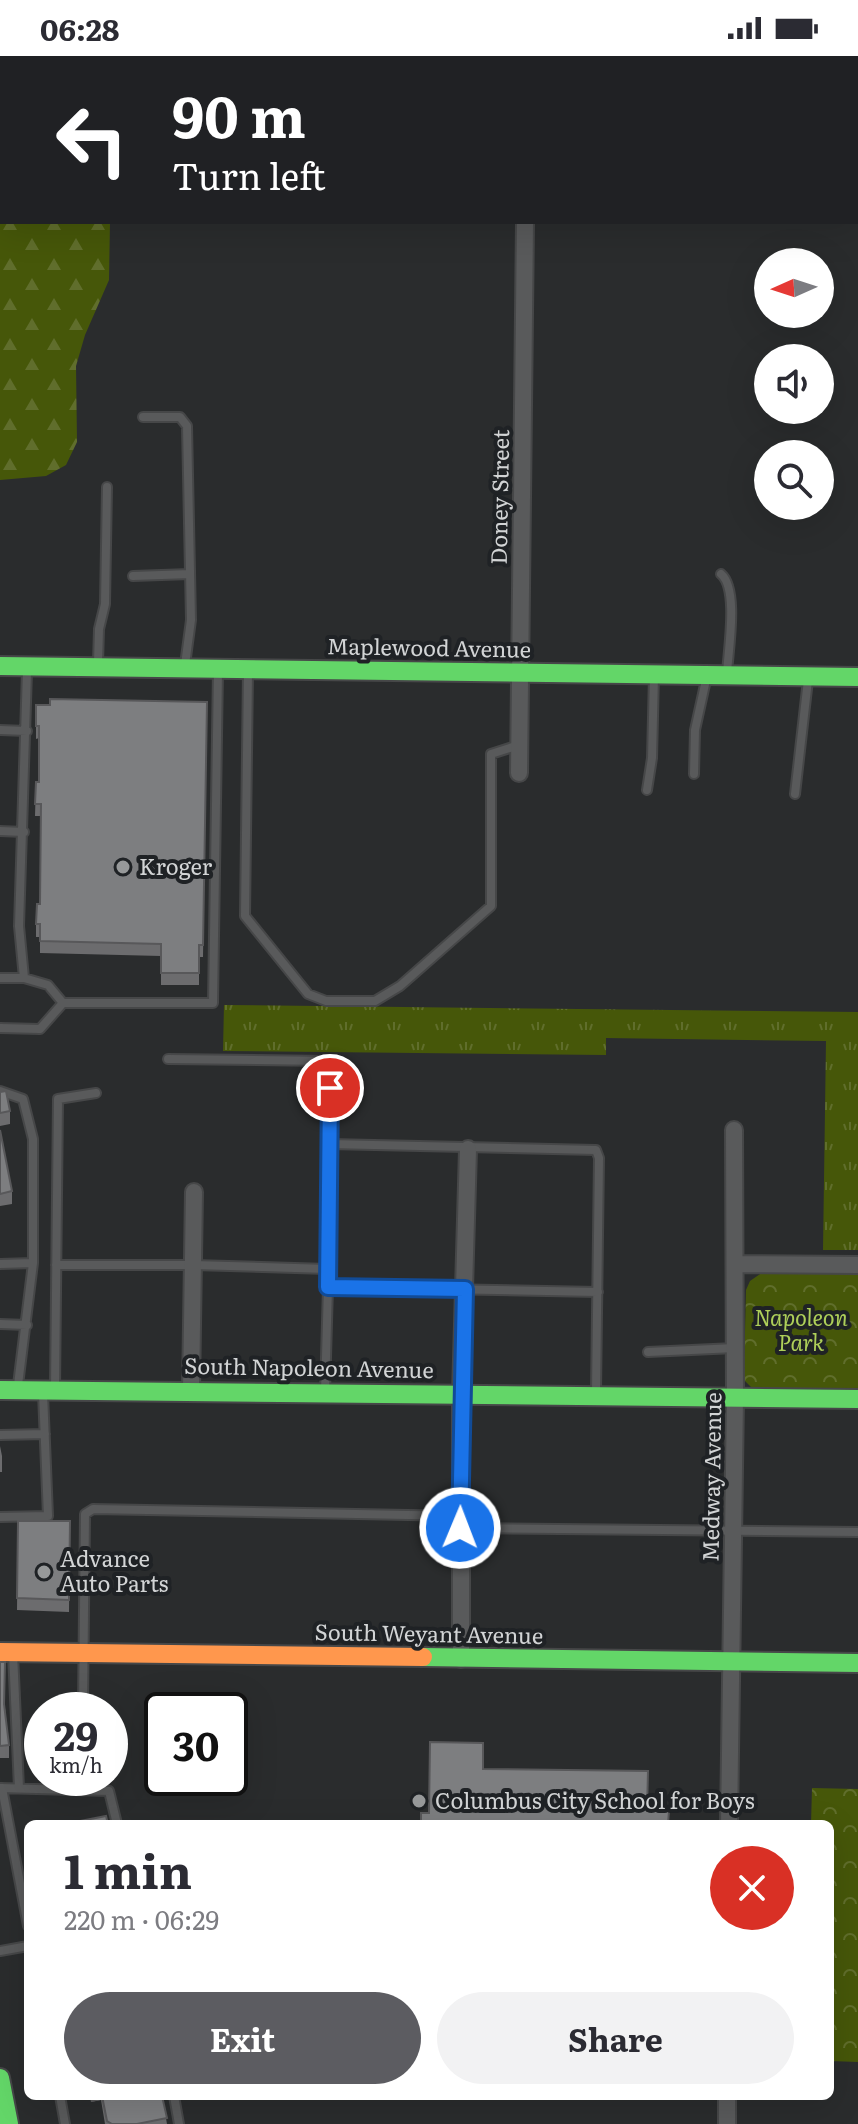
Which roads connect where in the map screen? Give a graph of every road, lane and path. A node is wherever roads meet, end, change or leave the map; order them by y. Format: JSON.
{"nodes":[{"id":1,"x":525,"y":224,"type":"edge"},
{"id":2,"x":143,"y":417,"type":"dead end"},
{"id":3,"x":107,"y":487,"type":"dead end"},
{"id":4,"x":190,"y":574,"type":"junction"},
{"id":5,"x":721,"y":574,"type":"dead end"},
{"id":6,"x":133,"y":576,"type":"dead end"},
{"id":7,"x":0,"y":666,"type":"edge"},
{"id":8,"x":27,"y":666,"type":"junction"},
{"id":9,"x":98,"y":667,"type":"junction"},
{"id":10,"x":185,"y":670,"type":"junction"},
{"id":11,"x":218,"y":670,"type":"junction"},
{"id":12,"x":248,"y":670,"type":"junction"},
{"id":13,"x":518,"y":673,"type":"junction"},
{"id":14,"x":655,"y":674,"type":"junction"},
{"id":15,"x":717,"y":675,"type":"junction"},
{"id":16,"x":808,"y":676,"type":"junction"},
{"id":17,"x":858,"y":677,"type":"edge"},
{"id":18,"x":0,"y":730,"type":"edge"},
{"id":19,"x":27,"y":731,"type":"junction"},
{"id":20,"x":519,"y":745,"type":"junction"},
{"id":21,"x":519,"y":773,"type":"dead end"},
{"id":22,"x":694,"y":774,"type":"dead end"},
{"id":23,"x":647,"y":790,"type":"dead end"},
{"id":24,"x":795,"y":794,"type":"dead end"},
{"id":25,"x":0,"y":831,"type":"edge"},
{"id":26,"x":24,"y":832,"type":"junction"},
{"id":27,"x":0,"y":978,"type":"edge"},
{"id":28,"x":24,"y":978,"type":"junction"},
{"id":29,"x":63,"y":1003,"type":"junction"},
{"id":30,"x":0,"y":1028,"type":"edge"},
{"id":31,"x":168,"y":1059,"type":"dead end"},
{"id":32,"x":0,"y":1091,"type":"edge"},
{"id":33,"x":96,"y":1093,"type":"dead end"},
{"id":34,"x":734,"y":1130,"type":"dead end"},
{"id":35,"x":329,"y":1144,"type":"junction"},
{"id":36,"x":468,"y":1149,"type":"junction"},
{"id":37,"x":194,"y":1192,"type":"dead end"},
{"id":38,"x":33,"y":1263,"type":"junction"},
{"id":39,"x":0,"y":1264,"type":"edge"},
{"id":40,"x":736,"y":1264,"type":"junction"},
{"id":41,"x":56,"y":1265,"type":"junction"},
{"id":42,"x":193,"y":1265,"type":"junction"},
{"id":43,"x":858,"y":1265,"type":"edge"},
{"id":44,"x":328,"y":1269,"type":"junction"},
{"id":45,"x":328,"y":1287,"type":"junction"},
{"id":46,"x":465,"y":1289,"type":"junction"},
{"id":47,"x":598,"y":1292,"type":"junction"},
{"id":48,"x":0,"y":1324,"type":"edge"},
{"id":49,"x":27,"y":1325,"type":"junction"},
{"id":50,"x":735,"y":1348,"type":"junction"},
{"id":51,"x":648,"y":1352,"type":"dead end"},
{"id":52,"x":9,"y":1390,"type":"edge"},
{"id":53,"x":49,"y":1390,"type":"junction"},
{"id":54,"x":191,"y":1391,"type":"junction"},
{"id":55,"x":325,"y":1393,"type":"junction"},
{"id":56,"x":461,"y":1394,"type":"junction"},
{"id":57,"x":596,"y":1396,"type":"junction"},
{"id":58,"x":735,"y":1397,"type":"junction"},
{"id":59,"x":858,"y":1399,"type":"edge"},
{"id":60,"x":45,"y":1434,"type":"junction"},
{"id":61,"x":0,"y":1435,"type":"edge"},
{"id":62,"x":0,"y":1517,"type":"edge"},
{"id":63,"x":460,"y":1522,"type":"junction"},
{"id":64,"x":732,"y":1530,"type":"junction"},
{"id":65,"x":858,"y":1532,"type":"edge"},
{"id":66,"x":7,"y":1652,"type":"edge"},
{"id":67,"x":83,"y":1653,"type":"junction"},
{"id":68,"x":461,"y":1659,"type":"junction"},
{"id":69,"x":731,"y":1661,"type":"junction"},
{"id":70,"x":858,"y":1663,"type":"edge"},
{"id":71,"x":83,"y":1692,"type":"edge"},
{"id":72,"x":1,"y":1788,"type":"edge"},
{"id":73,"x":19,"y":1788,"type":"junction"},
{"id":74,"x":116,"y":1820,"type":"edge"},
{"id":75,"x":729,"y":1820,"type":"edge"},
{"id":76,"x":24,"y":1906,"type":"edge"},
{"id":77,"x":24,"y":1947,"type":"edge"},
{"id":78,"x":0,"y":1951,"type":"edge"},
{"id":79,"x":0,"y":2078,"type":"edge"},
{"id":80,"x":61,"y":2100,"type":"edge"},
{"id":81,"x":175,"y":2100,"type":"edge"},
{"id":82,"x":727,"y":2100,"type":"edge"},
{"id":83,"x":9,"y":2124,"type":"edge"},
{"id":84,"x":65,"y":2124,"type":"edge"},
{"id":85,"x":179,"y":2124,"type":"edge"},
{"id":86,"x":727,"y":2124,"type":"edge"}],
"edges":[{"from":1,"to":13,"type":"street","name":"Doney Street"},
{"from":2,"to":4,"type":"lane"},
{"from":3,"to":9,"type":"lane"},
{"from":4,"to":6,"type":"lane"},
{"from":4,"to":10,"type":"lane"},
{"from":5,"to":15,"type":"lane"},
{"from":7,"to":8,"type":"street","name":"Maplewood Avenue"},
{"from":8,"to":9,"type":"street","name":"Maplewood Avenue"},
{"from":8,"to":19,"type":"lane"},
{"from":9,"to":10,"type":"street","name":"Maplewood Avenue"},
{"from":10,"to":11,"type":"street","name":"Maplewood Avenue"},
{"from":11,"to":12,"type":"street","name":"Maplewood Avenue"},
{"from":11,"to":29,"type":"lane"},
{"from":12,"to":13,"type":"street","name":"Maplewood Avenue"},
{"from":12,"to":20,"type":"lane"},
{"from":13,"to":14,"type":"street","name":"Maplewood Avenue"},
{"from":13,"to":20,"type":"street","name":"Doney Street"},
{"from":14,"to":15,"type":"street","name":"Maplewood Avenue"},
{"from":14,"to":23,"type":"lane"},
{"from":15,"to":16,"type":"street","name":"Maplewood Avenue"},
{"from":15,"to":22,"type":"lane"},
{"from":16,"to":17,"type":"street","name":"Maplewood Avenue"},
{"from":16,"to":24,"type":"lane"},
{"from":18,"to":19,"type":"lane"},
{"from":19,"to":26,"type":"lane"},
{"from":20,"to":21,"type":"street","name":"Doney Street"},
{"from":25,"to":26,"type":"lane"},
{"from":26,"to":28,"type":"lane"},
{"from":27,"to":28,"type":"lane"},
{"from":28,"to":29,"type":"lane"},
{"from":29,"to":30,"type":"lane"},
{"from":31,"to":35,"type":"lane"},
{"from":32,"to":38,"type":"lane"},
{"from":33,"to":41,"type":"lane"},
{"from":34,"to":40,"type":"street","name":"Medway Avenue"},
{"from":35,"to":36,"type":"lane"},
{"from":35,"to":44,"type":"lane"},
{"from":36,"to":46,"type":"street"},
{"from":36,"to":47,"type":"lane"},
{"from":37,"to":42,"type":"street"},
{"from":38,"to":39,"type":"lane"},
{"from":38,"to":49,"type":"lane"},
{"from":40,"to":43,"type":"street"},
{"from":40,"to":50,"type":"street","name":"Medway Avenue"},
{"from":41,"to":42,"type":"lane"},
{"from":41,"to":53,"type":"lane"},
{"from":42,"to":44,"type":"lane"},
{"from":42,"to":54,"type":"street"},
{"from":44,"to":45,"type":"lane"},
{"from":45,"to":46,"type":"lane"},
{"from":45,"to":55,"type":"lane"},
{"from":46,"to":47,"type":"lane"},
{"from":46,"to":56,"type":"street"},
{"from":47,"to":57,"type":"lane"},
{"from":48,"to":49,"type":"lane"},
{"from":49,"to":52,"type":"lane"},
{"from":50,"to":51,"type":"lane"},
{"from":50,"to":58,"type":"street","name":"Medway Avenue"},
{"from":52,"to":53,"type":"street","name":"South Napoleon Avenue"},
{"from":53,"to":54,"type":"street","name":"South Napoleon Avenue"},
{"from":53,"to":60,"type":"lane"},
{"from":54,"to":55,"type":"street","name":"South Napoleon Avenue"},
{"from":55,"to":56,"type":"street","name":"South Napoleon Avenue"},
{"from":56,"to":57,"type":"street","name":"South Napoleon Avenue"},
{"from":56,"to":63,"type":"street"},
{"from":57,"to":58,"type":"street","name":"South Napoleon Avenue"},
{"from":58,"to":59,"type":"street","name":"South Napoleon Avenue"},
{"from":58,"to":64,"type":"street","name":"Medway Avenue"},
{"from":60,"to":61,"type":"lane"},
{"from":60,"to":62,"type":"lane"},
{"from":63,"to":64,"type":"lane"},
{"from":63,"to":67,"type":"lane"},
{"from":63,"to":68,"type":"street"},
{"from":64,"to":65,"type":"lane"},
{"from":64,"to":69,"type":"street","name":"Medway Avenue"},
{"from":66,"to":67,"type":"street","name":"South Weyant Avenue"},
{"from":66,"to":73,"type":"lane"},
{"from":67,"to":68,"type":"street","name":"South Weyant Avenue"},
{"from":67,"to":71,"type":"lane"},
{"from":68,"to":69,"type":"street","name":"South Weyant Avenue"},
{"from":69,"to":70,"type":"street","name":"South Weyant Avenue"},
{"from":69,"to":75,"type":"street","name":"Medway Avenue"},
{"from":72,"to":73,"type":"lane"},
{"from":72,"to":76,"type":"lane"},
{"from":73,"to":74,"type":"lane"},
{"from":77,"to":78,"type":"lane"},
{"from":79,"to":83,"type":"street"},
{"from":80,"to":84,"type":"lane"},
{"from":81,"to":85,"type":"lane"},
{"from":82,"to":86,"type":"street"}]}
